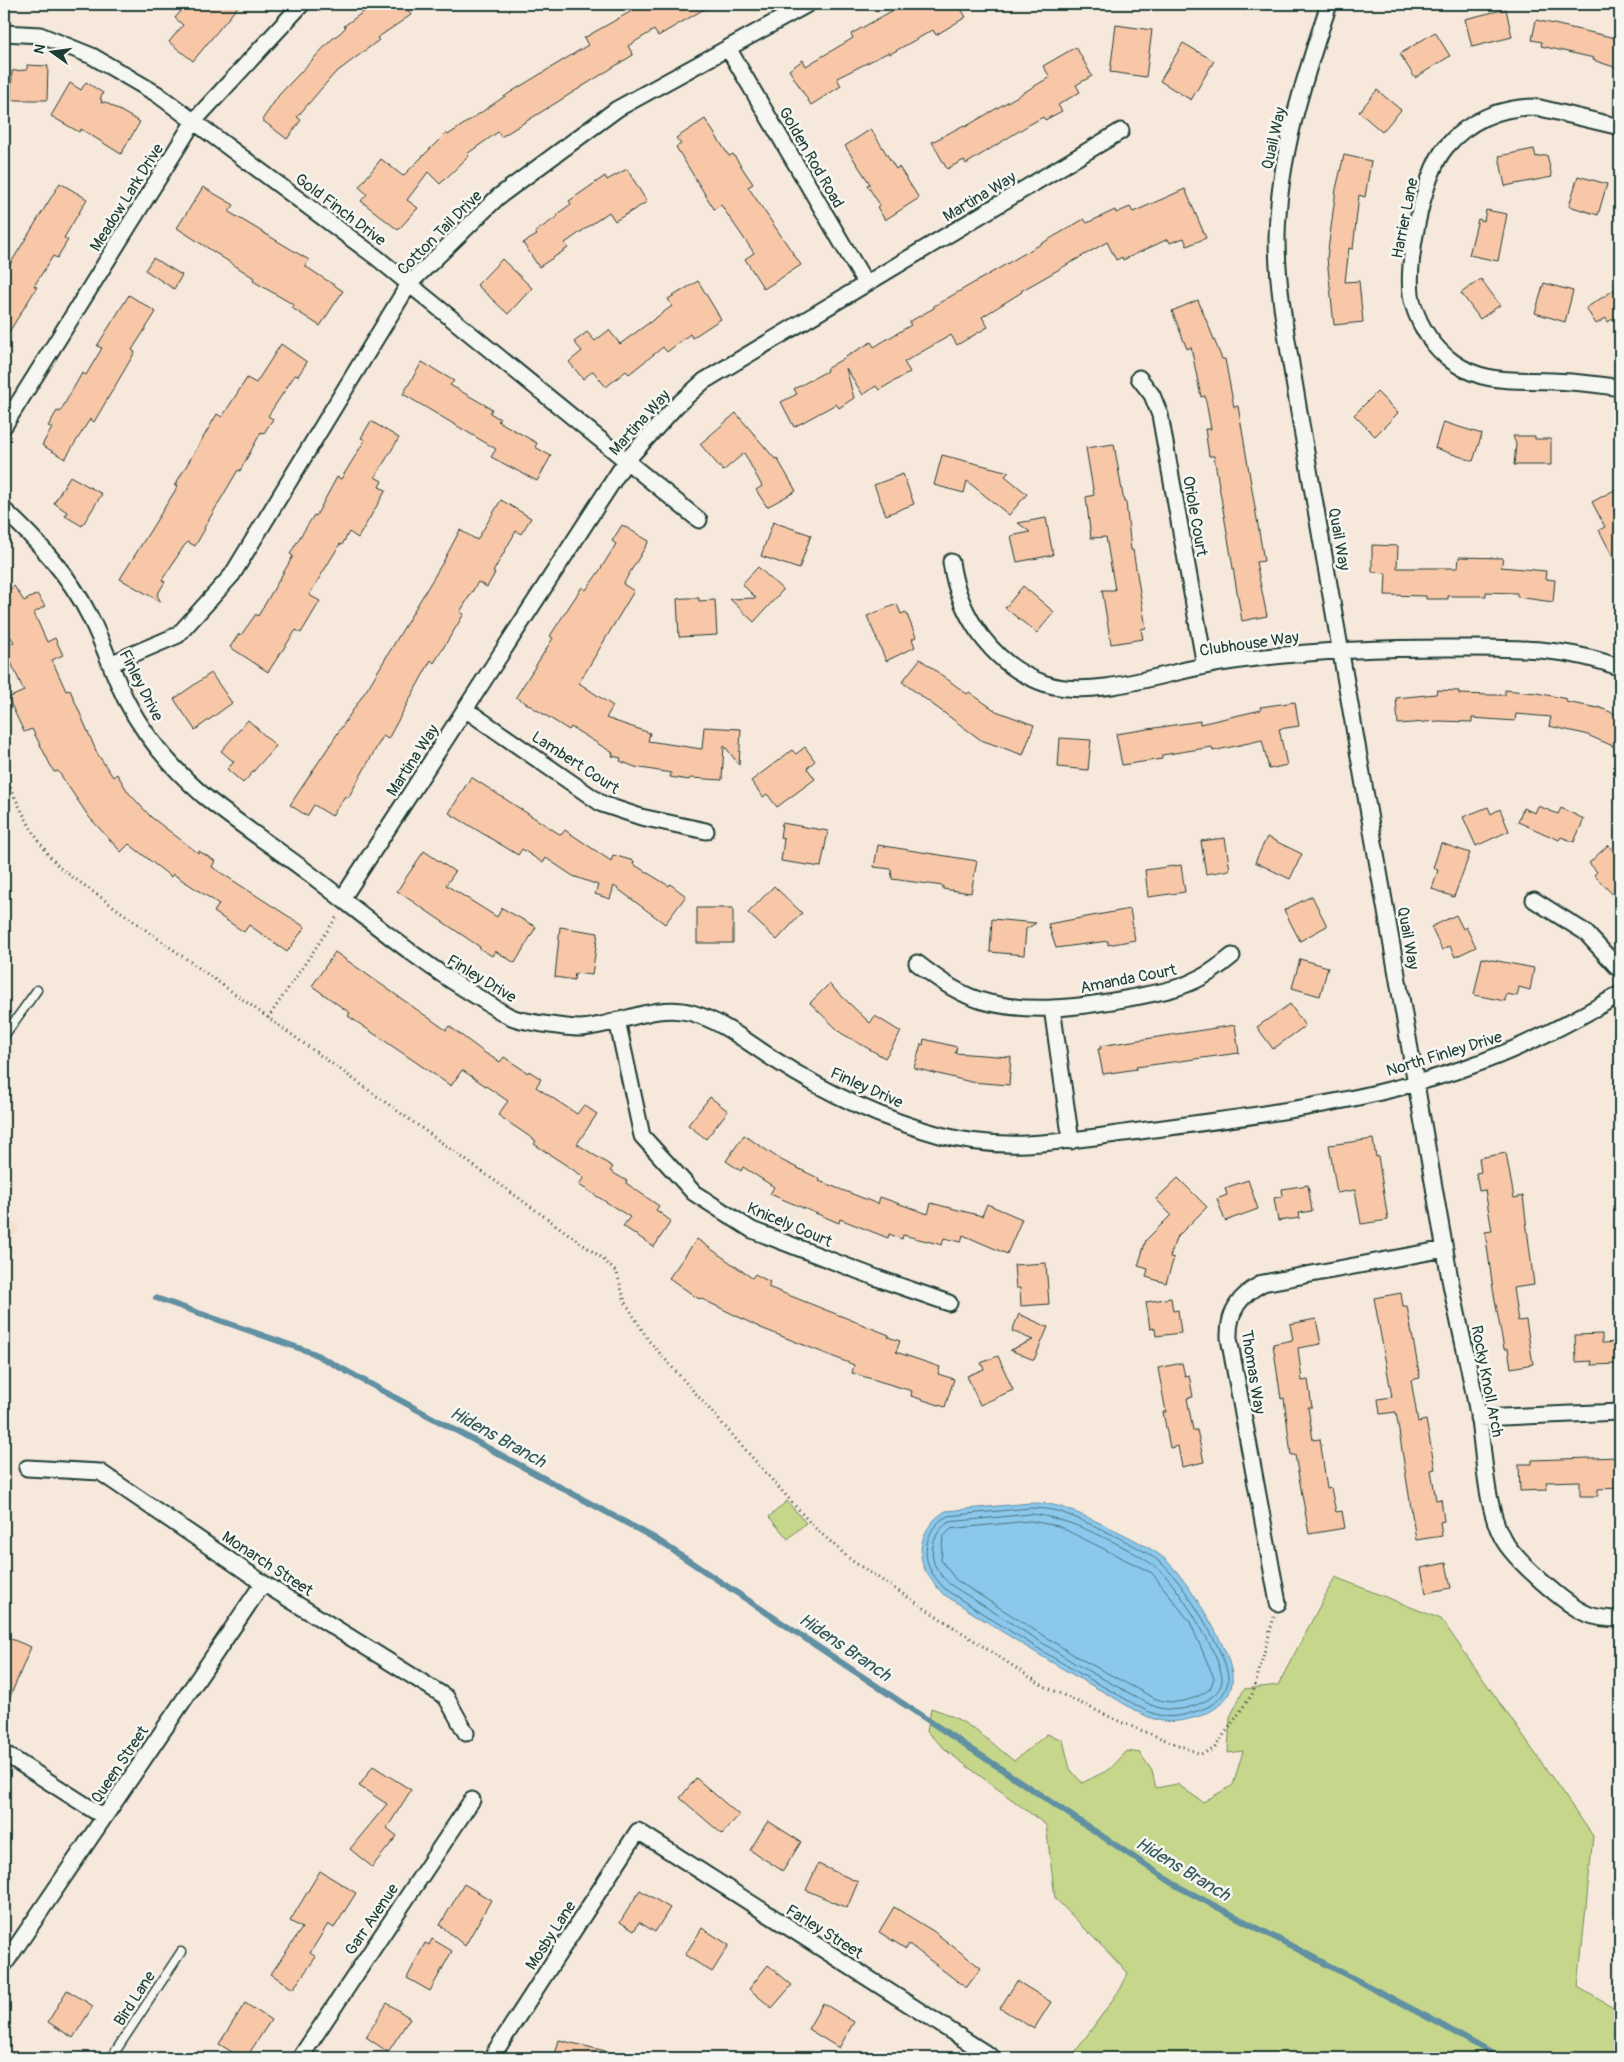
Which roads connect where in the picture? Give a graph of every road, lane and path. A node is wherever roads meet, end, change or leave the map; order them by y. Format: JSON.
{"nodes":[{"id":1,"x":302,"y":4,"type":"edge"},
{"id":2,"x":808,"y":4,"type":"edge"},
{"id":3,"x":1329,"y":4,"type":"edge"},
{"id":4,"x":4,"y":34,"type":"edge"},
{"id":5,"x":728,"y":48,"type":"junction"},
{"id":6,"x":194,"y":121,"type":"junction"},
{"id":7,"x":1620,"y":127,"type":"edge"},
{"id":8,"x":1121,"y":132,"type":"dead end"},
{"id":9,"x":409,"y":284,"type":"junction"},
{"id":10,"x":866,"y":284,"type":"junction"},
{"id":11,"x":1139,"y":378,"type":"dead end"},
{"id":12,"x":1620,"y":388,"type":"edge"},
{"id":13,"x":4,"y":426,"type":"edge"},
{"id":14,"x":626,"y":460,"type":"junction"},
{"id":15,"x":4,"y":510,"type":"edge"},
{"id":16,"x":699,"y":520,"type":"dead end"},
{"id":17,"x":951,"y":562,"type":"dead end"},
{"id":18,"x":1342,"y":649,"type":"junction"},
{"id":19,"x":110,"y":664,"type":"junction"},
{"id":20,"x":1205,"y":666,"type":"junction"},
{"id":21,"x":1620,"y":668,"type":"edge"},
{"id":22,"x":465,"y":709,"type":"junction"},
{"id":23,"x":4,"y":774,"type":"edge"},
{"id":24,"x":706,"y":831,"type":"dead end"},
{"id":25,"x":1534,"y":900,"type":"dead end"},
{"id":26,"x":345,"y":901,"type":"junction"},
{"id":27,"x":1232,"y":956,"type":"dead end"},
{"id":28,"x":917,"y":963,"type":"dead end"},
{"id":29,"x":1620,"y":970,"type":"edge"},
{"id":30,"x":37,"y":990,"type":"dead end"},
{"id":31,"x":1620,"y":994,"type":"edge"},
{"id":32,"x":1052,"y":1008,"type":"junction"},
{"id":33,"x":268,"y":1018,"type":"junction"},
{"id":34,"x":617,"y":1020,"type":"junction"},
{"id":35,"x":4,"y":1036,"type":"edge"},
{"id":36,"x":1417,"y":1083,"type":"junction"},
{"id":37,"x":1268,"y":1114,"type":"joint"},
{"id":38,"x":1071,"y":1141,"type":"junction"},
{"id":39,"x":1445,"y":1249,"type":"junction"},
{"id":40,"x":949,"y":1303,"type":"dead end"},
{"id":41,"x":1620,"y":1412,"type":"edge"},
{"id":42,"x":1478,"y":1418,"type":"junction"},
{"id":43,"x":28,"y":1468,"type":"dead end"},
{"id":44,"x":264,"y":1583,"type":"junction"},
{"id":45,"x":1278,"y":1603,"type":"joint"},
{"id":46,"x":1620,"y":1619,"type":"edge"},
{"id":47,"x":466,"y":1733,"type":"dead end"},
{"id":48,"x":4,"y":1753,"type":"edge"},
{"id":49,"x":472,"y":1800,"type":"dead end"},
{"id":50,"x":104,"y":1817,"type":"junction"},
{"id":51,"x":638,"y":1831,"type":"joint"},
{"id":52,"x":181,"y":1952,"type":"dead end"},
{"id":53,"x":4,"y":1965,"type":"edge"},
{"id":54,"x":111,"y":2058,"type":"edge"},
{"id":55,"x":300,"y":2058,"type":"edge"},
{"id":56,"x":492,"y":2058,"type":"edge"},
{"id":57,"x":993,"y":2058,"type":"edge"}],
"edges":[{"from":1,"to":6,"type":"street","name":"Meadow Lark Drive"},
{"from":2,"to":5,"type":"street","name":"Cotton Tail Drive"},
{"from":3,"to":18,"type":"street","name":"Quail Way"},
{"from":4,"to":6,"type":"street","name":"Gold Finch Drive"},
{"from":5,"to":9,"type":"street","name":"Cotton Tail Drive"},
{"from":5,"to":10,"type":"street","name":"Golden Rod Road"},
{"from":6,"to":9,"type":"street","name":"Gold Finch Drive"},
{"from":6,"to":13,"type":"street","name":"Meadow Lark Drive"},
{"from":7,"to":12,"type":"street","name":"Harrier Lane"},
{"from":8,"to":10,"type":"street","name":"Martina Way"},
{"from":9,"to":14,"type":"street","name":"Gold Finch Drive"},
{"from":9,"to":19,"type":"street","name":"Cotton Tail Drive"},
{"from":10,"to":14,"type":"street","name":"Martina Way"},
{"from":11,"to":20,"type":"street","name":"Oriole Court"},
{"from":14,"to":16,"type":"street","name":"Gold Finch Drive"},
{"from":14,"to":22,"type":"street","name":"Martina Way"},
{"from":15,"to":19,"type":"street","name":"Finley Drive"},
{"from":17,"to":20,"type":"street","name":"Clubhouse Way"},
{"from":18,"to":20,"type":"street","name":"Clubhouse Way"},
{"from":18,"to":21,"type":"street","name":"Clubhouse Way"},
{"from":18,"to":36,"type":"street","name":"Quail Way"},
{"from":19,"to":26,"type":"street","name":"Finley Drive"},
{"from":22,"to":24,"type":"street","name":"Lambert Court"},
{"from":22,"to":26,"type":"street","name":"Martina Way"},
{"from":23,"to":33,"type":"path"},
{"from":25,"to":29,"type":"street"},
{"from":26,"to":33,"type":"path"},
{"from":26,"to":34,"type":"street","name":"Finley Drive"},
{"from":27,"to":32,"type":"street","name":"Amanda Court"},
{"from":28,"to":32,"type":"street","name":"Amanda Court"},
{"from":30,"to":35,"type":"lane"},
{"from":31,"to":36,"type":"street","name":"North Finley Drive"},
{"from":32,"to":38,"type":"street"},
{"from":33,"to":45,"type":"path"},
{"from":34,"to":38,"type":"street","name":"Finley Drive"},
{"from":34,"to":40,"type":"street","name":"Knicely Court"},
{"from":36,"to":37,"type":"street","name":"North Finley Drive"},
{"from":36,"to":39,"type":"street","name":"Rocky Knoll Arch"},
{"from":37,"to":38,"type":"street","name":"Finley Drive"},
{"from":39,"to":42,"type":"street","name":"Rocky Knoll Arch"},
{"from":39,"to":45,"type":"street","name":"Thomas Way"},
{"from":41,"to":42,"type":"street"},
{"from":42,"to":46,"type":"street","name":"Rocky Knoll Arch"},
{"from":43,"to":44,"type":"street","name":"Monarch Street"},
{"from":44,"to":47,"type":"street","name":"Monarch Street"},
{"from":44,"to":50,"type":"street","name":"Queen Street"},
{"from":48,"to":50,"type":"street"},
{"from":49,"to":55,"type":"street","name":"Garr Avenue"},
{"from":50,"to":53,"type":"street","name":"Queen Street"},
{"from":51,"to":56,"type":"street","name":"Mosby Lane"},
{"from":51,"to":57,"type":"street","name":"Farley Street"},
{"from":52,"to":54,"type":"lane","name":"Bird Lane"}]}
